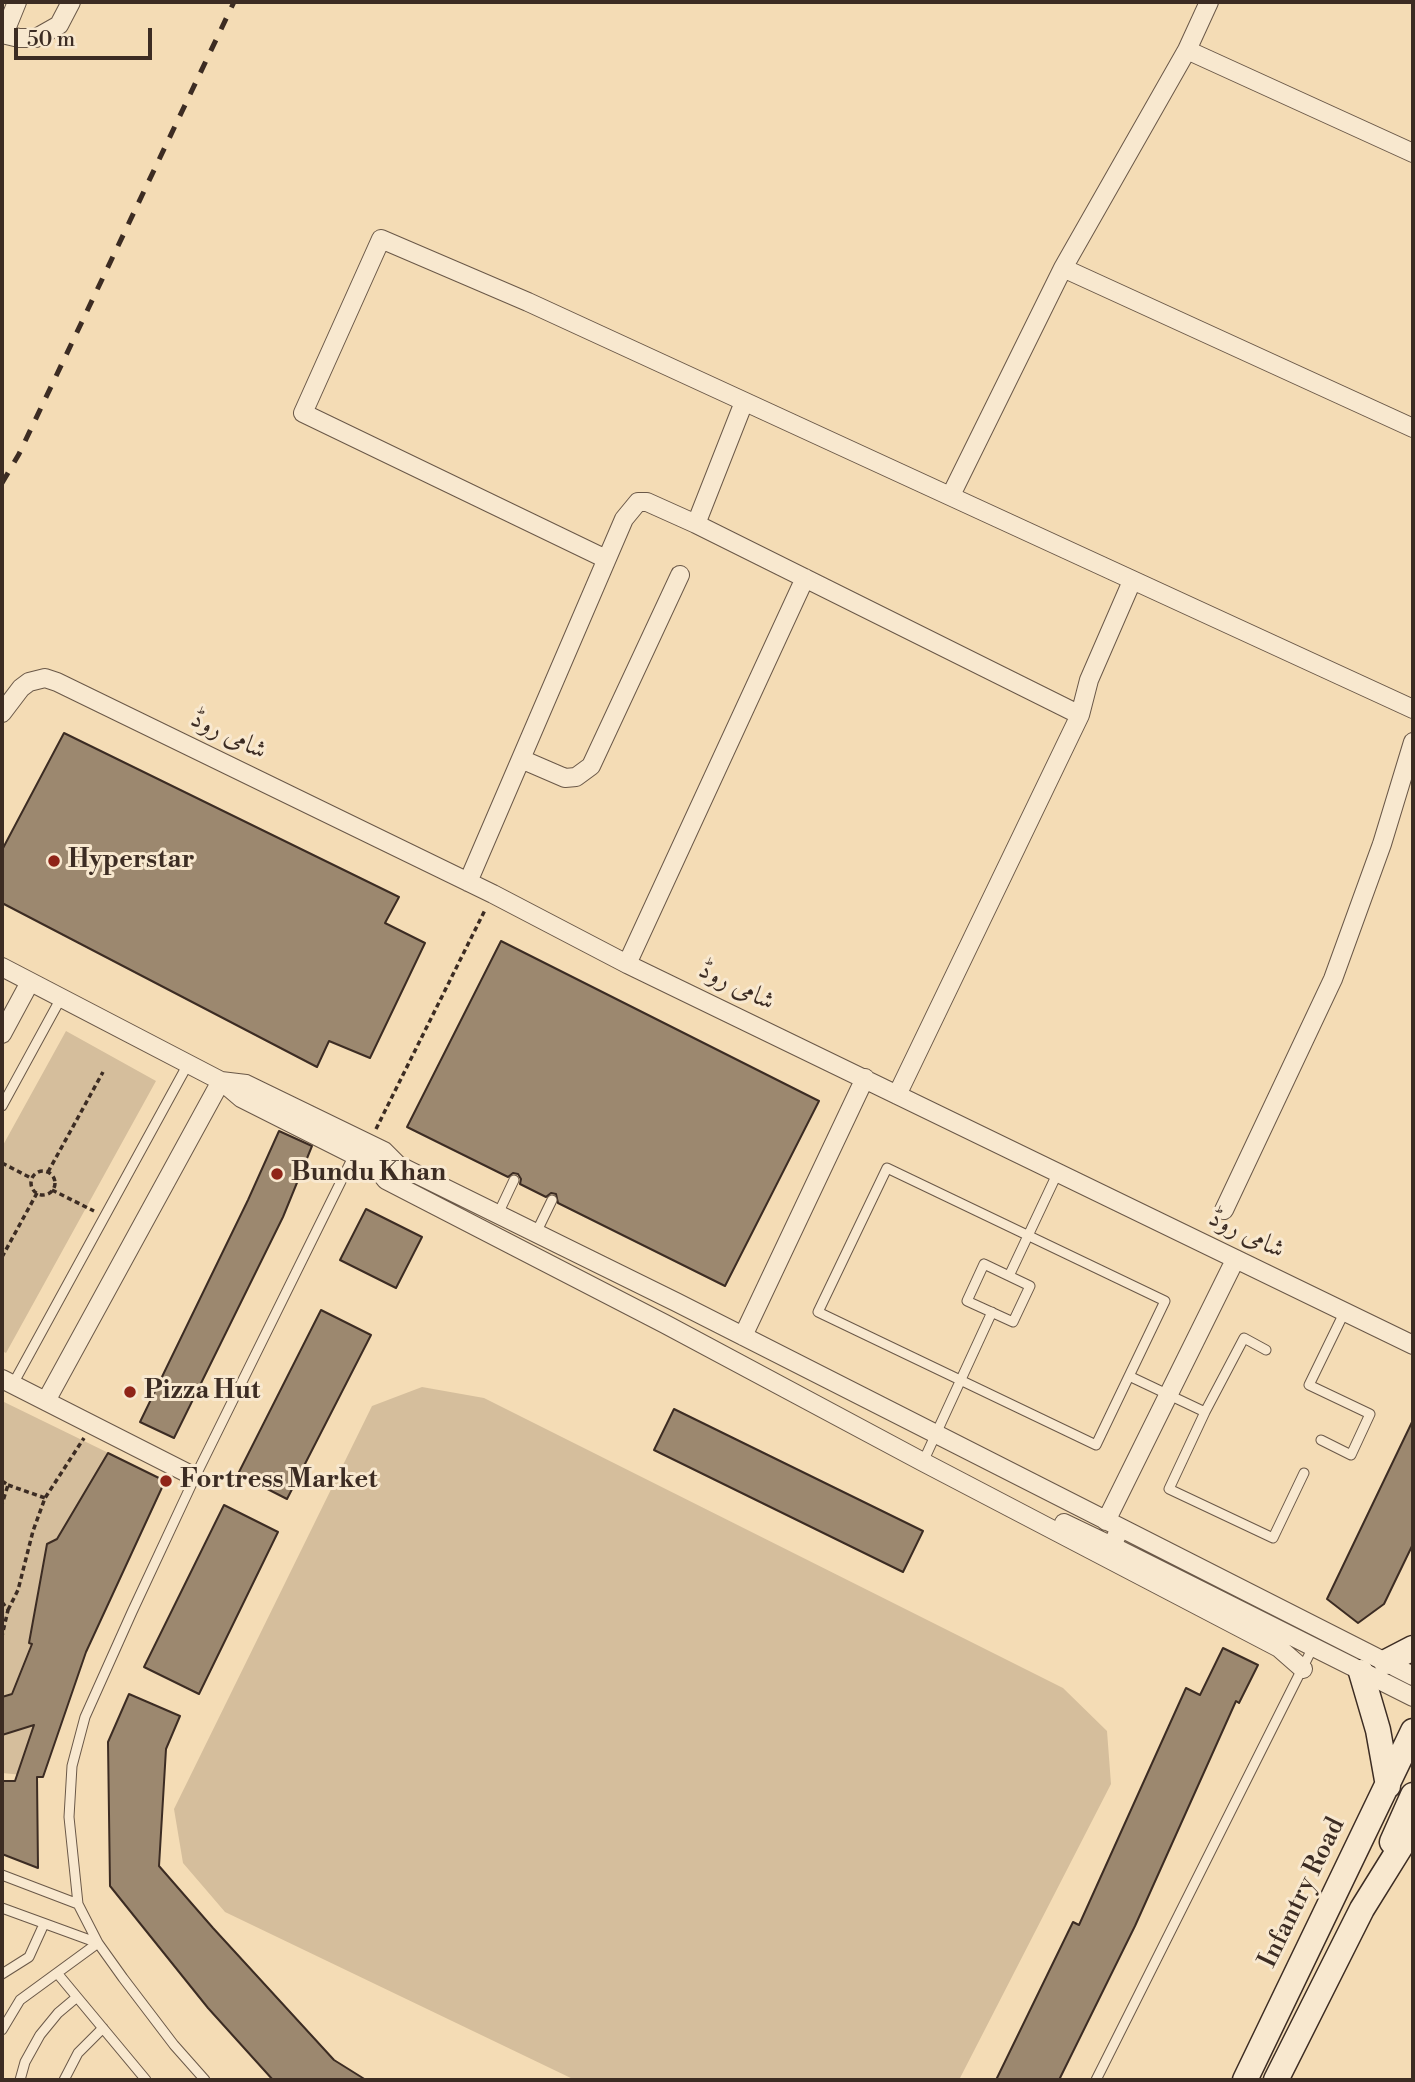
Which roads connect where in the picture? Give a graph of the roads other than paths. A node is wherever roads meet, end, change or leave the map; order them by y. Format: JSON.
{"nodes":[{"id":1,"x":17,"y":2,"type":"edge"},
{"id":2,"x":71,"y":2,"type":"edge"},
{"id":3,"x":1209,"y":2,"type":"edge"},
{"id":4,"x":3,"y":34,"type":"edge"},
{"id":5,"x":1187,"y":50,"type":"junction"},
{"id":6,"x":1413,"y":153,"type":"edge"},
{"id":7,"x":1063,"y":268,"type":"junction"},
{"id":8,"x":744,"y":401,"type":"junction"},
{"id":9,"x":1413,"y":428,"type":"edge"},
{"id":10,"x":951,"y":495,"type":"junction"},
{"id":11,"x":696,"y":524,"type":"junction"},
{"id":12,"x":606,"y":559,"type":"junction"},
{"id":13,"x":680,"y":575,"type":"dead end"},
{"id":14,"x":805,"y":578,"type":"junction"},
{"id":15,"x":1132,"y":581,"type":"junction"},
{"id":16,"x":1413,"y":709,"type":"edge"},
{"id":17,"x":2,"y":713,"type":"edge"},
{"id":18,"x":1080,"y":715,"type":"junction"},
{"id":19,"x":1413,"y":742,"type":"edge"},
{"id":20,"x":520,"y":759,"type":"junction"},
{"id":21,"x":467,"y":882,"type":"junction"},
{"id":22,"x":627,"y":964,"type":"junction"},
{"id":23,"x":2,"y":967,"type":"edge"},
{"id":24,"x":30,"y":982,"type":"junction"},
{"id":25,"x":61,"y":998,"type":"junction"},
{"id":26,"x":2,"y":1034,"type":"edge"},
{"id":27,"x":188,"y":1064,"type":"junction"},
{"id":28,"x":865,"y":1078,"type":"junction"},
{"id":29,"x":221,"y":1081,"type":"junction"},
{"id":30,"x":897,"y":1095,"type":"junction"},
{"id":31,"x":2,"y":1106,"type":"edge"},
{"id":32,"x":354,"y":1155,"type":"junction"},
{"id":33,"x":1058,"y":1172,"type":"junction"},
{"id":34,"x":514,"y":1180,"type":"dead end"},
{"id":35,"x":552,"y":1199,"type":"dead end"},
{"id":36,"x":1224,"y":1210,"type":"dead end"},
{"id":37,"x":498,"y":1214,"type":"junction"},
{"id":38,"x":536,"y":1233,"type":"junction"},
{"id":39,"x":1028,"y":1236,"type":"junction"},
{"id":40,"x":1235,"y":1259,"type":"junction"},
{"id":41,"x":1009,"y":1276,"type":"junction"},
{"id":42,"x":676,"y":1302,"type":"junction"},
{"id":43,"x":992,"y":1312,"type":"junction"},
{"id":44,"x":1344,"y":1313,"type":"junction"},
{"id":45,"x":665,"y":1324,"type":"junction"},
{"id":46,"x":743,"y":1336,"type":"junction"},
{"id":47,"x":1413,"y":1345,"type":"edge"},
{"id":48,"x":1266,"y":1350,"type":"dead end"},
{"id":49,"x":1129,"y":1376,"type":"junction"},
{"id":50,"x":961,"y":1380,"type":"junction"},
{"id":51,"x":7,"y":1381,"type":"edge"},
{"id":52,"x":1170,"y":1395,"type":"junction"},
{"id":53,"x":46,"y":1401,"type":"junction"},
{"id":54,"x":1205,"y":1412,"type":"junction"},
{"id":55,"x":935,"y":1434,"type":"junction"},
{"id":56,"x":1321,"y":1440,"type":"dead end"},
{"id":57,"x":923,"y":1462,"type":"junction"},
{"id":58,"x":1304,"y":1473,"type":"dead end"},
{"id":59,"x":195,"y":1477,"type":"junction"},
{"id":60,"x":1020,"y":1513,"type":"junction"},
{"id":61,"x":1113,"y":1524,"type":"junction"},
{"id":62,"x":1112,"y":1546,"type":"junction"},
{"id":63,"x":1313,"y":1647,"type":"junction"},
{"id":64,"x":1413,"y":1648,"type":"edge"},
{"id":65,"x":1386,"y":1662,"type":"junction"},
{"id":66,"x":1303,"y":1669,"type":"junction"},
{"id":67,"x":1361,"y":1672,"type":"junction"},
{"id":68,"x":1413,"y":1676,"type":"edge"},
{"id":69,"x":1413,"y":1697,"type":"edge"},
{"id":70,"x":1413,"y":1731,"type":"edge"},
{"id":71,"x":1388,"y":1786,"type":"junction"},
{"id":72,"x":1413,"y":1795,"type":"edge"},
{"id":73,"x":1413,"y":1827,"type":"edge"},
{"id":74,"x":2,"y":1875,"type":"edge"},
{"id":75,"x":78,"y":1904,"type":"junction"},
{"id":76,"x":2,"y":1908,"type":"edge"},
{"id":77,"x":1362,"y":1909,"type":"junction"},
{"id":78,"x":44,"y":1924,"type":"junction"},
{"id":79,"x":99,"y":1943,"type":"junction"},
{"id":80,"x":57,"y":1973,"type":"junction"},
{"id":81,"x":2,"y":1974,"type":"edge"},
{"id":82,"x":77,"y":1997,"type":"junction"},
{"id":83,"x":103,"y":2028,"type":"junction"},
{"id":84,"x":2,"y":2030,"type":"edge"},
{"id":85,"x":20,"y":2080,"type":"edge"},
{"id":86,"x":64,"y":2080,"type":"edge"},
{"id":87,"x":146,"y":2080,"type":"edge"},
{"id":88,"x":205,"y":2080,"type":"edge"},
{"id":89,"x":1096,"y":2080,"type":"edge"},
{"id":90,"x":1245,"y":2080,"type":"edge"},
{"id":91,"x":1276,"y":2080,"type":"edge"}],
"edges":[{"from":1,"to":4,"type":"street"},
{"from":2,"to":4,"type":"street"},
{"from":3,"to":5,"type":"street"},
{"from":5,"to":6,"type":"street"},
{"from":5,"to":7,"type":"street"},
{"from":7,"to":9,"type":"street"},
{"from":7,"to":10,"type":"street"},
{"from":8,"to":10,"type":"street"},
{"from":8,"to":11,"type":"street"},
{"from":8,"to":12,"type":"street"},
{"from":10,"to":15,"type":"street"},
{"from":11,"to":12,"type":"street"},
{"from":11,"to":14,"type":"street"},
{"from":12,"to":20,"type":"street"},
{"from":13,"to":20,"type":"street"},
{"from":14,"to":18,"type":"street"},
{"from":14,"to":22,"type":"street"},
{"from":15,"to":16,"type":"street"},
{"from":15,"to":18,"type":"street"},
{"from":17,"to":21,"type":"street","name":"شامی روڈ"},
{"from":18,"to":30,"type":"street"},
{"from":19,"to":36,"type":"street"},
{"from":20,"to":21,"type":"street"},
{"from":21,"to":22,"type":"street","name":"شامی روڈ"},
{"from":22,"to":28,"type":"street","name":"شامی روڈ"},
{"from":23,"to":24,"type":"street"},
{"from":24,"to":25,"type":"street"},
{"from":24,"to":26,"type":"street"},
{"from":25,"to":27,"type":"street"},
{"from":25,"to":31,"type":"lane"},
{"from":27,"to":29,"type":"street"},
{"from":27,"to":51,"type":"lane"},
{"from":28,"to":30,"type":"street","name":"شامی روڈ"},
{"from":28,"to":46,"type":"street"},
{"from":29,"to":32,"type":"street"},
{"from":29,"to":37,"type":"street"},
{"from":29,"to":53,"type":"street"},
{"from":30,"to":33,"type":"street","name":"شامی روڈ"},
{"from":32,"to":45,"type":"street"},
{"from":32,"to":59,"type":"lane"},
{"from":33,"to":39,"type":"lane"},
{"from":33,"to":40,"type":"street","name":"شامی روڈ"},
{"from":34,"to":37,"type":"lane"},
{"from":35,"to":38,"type":"lane"},
{"from":37,"to":38,"type":"street"},
{"from":38,"to":42,"type":"street"},
{"from":39,"to":41,"type":"lane"},
{"from":39,"to":49,"type":"lane"},
{"from":39,"to":50,"type":"lane"},
{"from":40,"to":44,"type":"street","name":"شامی روڈ"},
{"from":40,"to":52,"type":"street"},
{"from":41,"to":43,"type":"lane"},
{"from":41,"to":43,"type":"lane"},
{"from":42,"to":45,"type":"street"},
{"from":42,"to":46,"type":"street"},
{"from":43,"to":50,"type":"lane"},
{"from":44,"to":47,"type":"street","name":"شامی روڈ"},
{"from":44,"to":56,"type":"lane"},
{"from":45,"to":57,"type":"street"},
{"from":46,"to":55,"type":"street"},
{"from":48,"to":54,"type":"lane"},
{"from":49,"to":50,"type":"lane"},
{"from":49,"to":52,"type":"lane"},
{"from":50,"to":55,"type":"lane"},
{"from":51,"to":53,"type":"street"},
{"from":52,"to":54,"type":"lane"},
{"from":52,"to":61,"type":"street"},
{"from":53,"to":59,"type":"street"},
{"from":54,"to":58,"type":"lane"},
{"from":55,"to":57,"type":"lane"},
{"from":55,"to":61,"type":"street"},
{"from":57,"to":60,"type":"street"},
{"from":59,"to":75,"type":"lane"},
{"from":60,"to":62,"type":"street"},
{"from":60,"to":66,"type":"street"},
{"from":61,"to":62,"type":"street"},
{"from":61,"to":65,"type":"street"},
{"from":62,"to":63,"type":"street"},
{"from":63,"to":66,"type":"lane"},
{"from":63,"to":67,"type":"street"},
{"from":64,"to":65,"type":"main road"},
{"from":65,"to":68,"type":"street"},
{"from":66,"to":89,"type":"lane"},
{"from":67,"to":69,"type":"street"},
{"from":67,"to":71,"type":"main road"},
{"from":70,"to":71,"type":"main road","name":"Infantry Road"},
{"from":71,"to":90,"type":"main road","name":"Infantry Road"},
{"from":72,"to":77,"type":"main road"},
{"from":73,"to":77,"type":"main road"},
{"from":74,"to":75,"type":"lane"},
{"from":75,"to":79,"type":"lane"},
{"from":76,"to":78,"type":"lane"},
{"from":77,"to":91,"type":"main road"},
{"from":78,"to":79,"type":"lane"},
{"from":78,"to":81,"type":"lane"},
{"from":79,"to":80,"type":"lane"},
{"from":79,"to":88,"type":"lane"},
{"from":80,"to":82,"type":"lane"},
{"from":80,"to":84,"type":"lane"},
{"from":82,"to":83,"type":"lane"},
{"from":82,"to":85,"type":"lane"},
{"from":83,"to":86,"type":"lane"},
{"from":83,"to":87,"type":"lane"}]}
